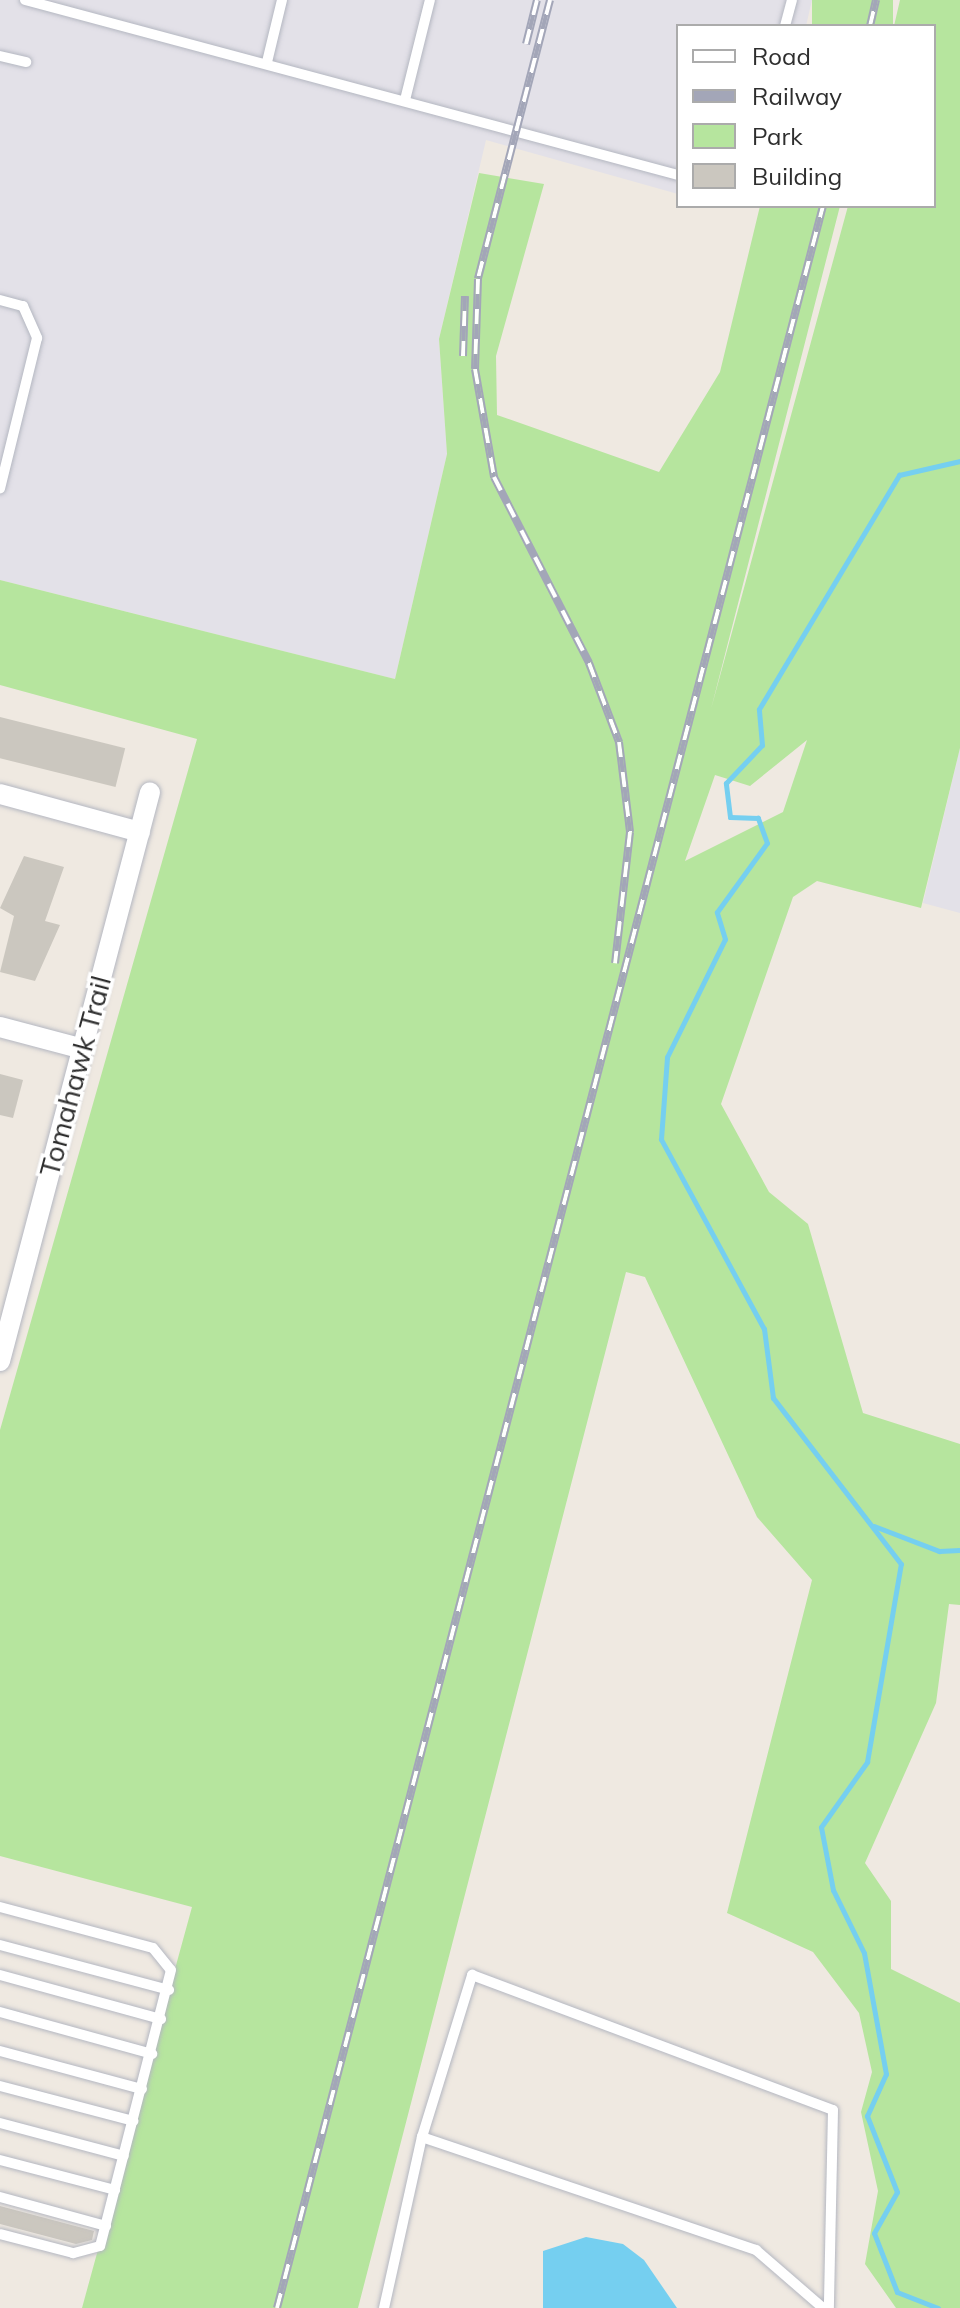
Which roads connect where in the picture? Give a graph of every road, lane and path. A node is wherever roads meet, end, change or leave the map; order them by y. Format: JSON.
{"nodes":[{"id":1,"x":25,"y":0,"type":"edge"},
{"id":2,"x":282,"y":0,"type":"edge"},
{"id":3,"x":430,"y":0,"type":"edge"},
{"id":4,"x":792,"y":0,"type":"edge"},
{"id":5,"x":786,"y":24,"type":"edge"},
{"id":6,"x":0,"y":56,"type":"edge"},
{"id":7,"x":26,"y":62,"type":"dead end"},
{"id":8,"x":267,"y":62,"type":"junction"},
{"id":9,"x":405,"y":100,"type":"junction"},
{"id":10,"x":676,"y":174,"type":"edge"},
{"id":11,"x":0,"y":300,"type":"edge"},
{"id":12,"x":0,"y":489,"type":"edge"},
{"id":13,"x":150,"y":792,"type":"dead end"},
{"id":14,"x":0,"y":794,"type":"edge"},
{"id":15,"x":140,"y":832,"type":"junction"},
{"id":16,"x":0,"y":1027,"type":"edge"},
{"id":17,"x":83,"y":1049,"type":"junction"},
{"id":18,"x":0,"y":1361,"type":"edge"},
{"id":19,"x":0,"y":1907,"type":"edge"},
{"id":20,"x":0,"y":1945,"type":"edge"},
{"id":21,"x":0,"y":1975,"type":"edge"},
{"id":22,"x":169,"y":1990,"type":"junction"},
{"id":23,"x":0,"y":2012,"type":"edge"},
{"id":24,"x":161,"y":2019,"type":"junction"},
{"id":25,"x":0,"y":2051,"type":"edge"},
{"id":26,"x":152,"y":2054,"type":"junction"},
{"id":27,"x":0,"y":2086,"type":"edge"},
{"id":28,"x":142,"y":2089,"type":"junction"},
{"id":29,"x":133,"y":2121,"type":"junction"},
{"id":30,"x":0,"y":2123,"type":"edge"},
{"id":31,"x":422,"y":2137,"type":"junction"},
{"id":32,"x":124,"y":2156,"type":"junction"},
{"id":33,"x":0,"y":2160,"type":"edge"},
{"id":34,"x":115,"y":2190,"type":"junction"},
{"id":35,"x":0,"y":2197,"type":"edge"},
{"id":36,"x":106,"y":2226,"type":"junction"},
{"id":37,"x":0,"y":2234,"type":"edge"},
{"id":38,"x":384,"y":2308,"type":"edge"},
{"id":39,"x":823,"y":2308,"type":"edge"},
{"id":40,"x":829,"y":2308,"type":"edge"}],
"edges":[{"from":1,"to":8,"type":"lane"},
{"from":2,"to":8,"type":"lane"},
{"from":3,"to":9,"type":"lane"},
{"from":4,"to":5,"type":"lane"},
{"from":6,"to":7,"type":"lane"},
{"from":8,"to":9,"type":"lane"},
{"from":9,"to":10,"type":"lane"},
{"from":11,"to":12,"type":"lane"},
{"from":13,"to":15,"type":"street","name":"Tomahawk Trail"},
{"from":14,"to":15,"type":"street"},
{"from":15,"to":17,"type":"street","name":"Tomahawk Trail"},
{"from":16,"to":17,"type":"street"},
{"from":17,"to":18,"type":"street","name":"Tomahawk Trail"},
{"from":19,"to":22,"type":"lane"},
{"from":20,"to":22,"type":"lane"},
{"from":21,"to":24,"type":"lane"},
{"from":22,"to":24,"type":"lane"},
{"from":23,"to":26,"type":"lane"},
{"from":24,"to":26,"type":"lane"},
{"from":25,"to":28,"type":"lane"},
{"from":26,"to":28,"type":"lane"},
{"from":27,"to":29,"type":"lane"},
{"from":28,"to":29,"type":"lane"},
{"from":29,"to":32,"type":"lane"},
{"from":30,"to":32,"type":"lane"},
{"from":31,"to":38,"type":"lane"},
{"from":31,"to":39,"type":"lane"},
{"from":31,"to":40,"type":"lane"},
{"from":32,"to":34,"type":"lane"},
{"from":33,"to":34,"type":"lane"},
{"from":34,"to":36,"type":"lane"},
{"from":35,"to":36,"type":"lane"},
{"from":36,"to":37,"type":"lane"}]}
